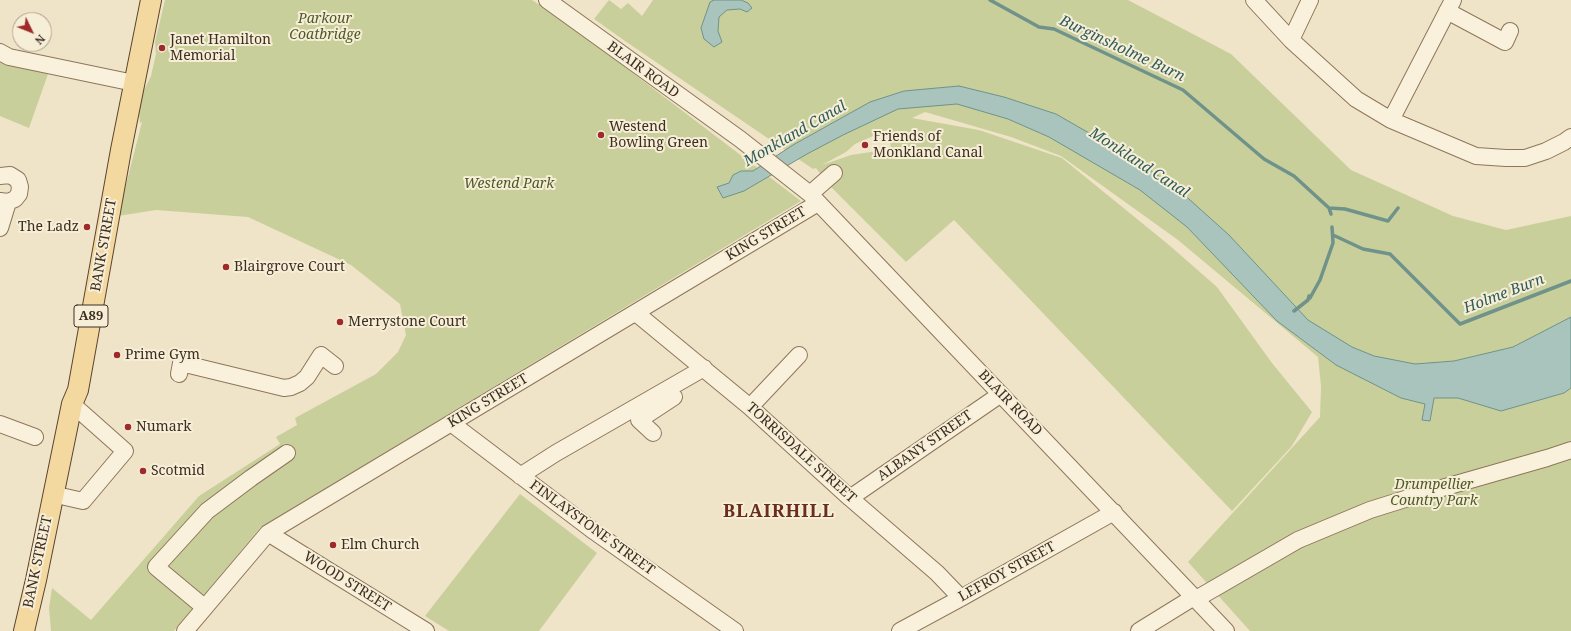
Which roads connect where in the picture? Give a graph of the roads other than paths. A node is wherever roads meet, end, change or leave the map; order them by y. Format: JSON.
{"nodes":[{"id":1,"x":152,"y":0,"type":"edge"},
{"id":2,"x":546,"y":0,"type":"edge"},
{"id":3,"x":1254,"y":0,"type":"edge"},
{"id":4,"x":1310,"y":0,"type":"edge"},
{"id":5,"x":1450,"y":6,"type":"edge"},
{"id":6,"x":1291,"y":40,"type":"junction"},
{"id":7,"x":1505,"y":42,"type":"dead end"},
{"id":8,"x":0,"y":52,"type":"edge"},
{"id":9,"x":134,"y":83,"type":"junction"},
{"id":10,"x":1391,"y":120,"type":"junction"},
{"id":11,"x":1571,"y":137,"type":"edge"},
{"id":12,"x":834,"y":173,"type":"dead end"},
{"id":13,"x":0,"y":176,"type":"edge"},
{"id":14,"x":814,"y":199,"type":"junction"},
{"id":15,"x":4,"y":202,"type":"edge"},
{"id":16,"x":0,"y":228,"type":"edge"},
{"id":17,"x":636,"y":313,"type":"junction"},
{"id":18,"x":799,"y":355,"type":"dead end"},
{"id":19,"x":335,"y":366,"type":"dead end"},
{"id":20,"x":707,"y":370,"type":"junction"},
{"id":21,"x":179,"y":374,"type":"dead end"},
{"id":22,"x":1001,"y":394,"type":"junction"},
{"id":23,"x":72,"y":404,"type":"junction"},
{"id":24,"x":750,"y":407,"type":"junction"},
{"id":25,"x":451,"y":423,"type":"junction"},
{"id":26,"x":0,"y":424,"type":"edge"},
{"id":27,"x":653,"y":433,"type":"dead end"},
{"id":28,"x":35,"y":437,"type":"dead end"},
{"id":29,"x":1571,"y":450,"type":"edge"},
{"id":30,"x":287,"y":454,"type":"dead end"},
{"id":31,"x":520,"y":476,"type":"junction"},
{"id":32,"x":52,"y":494,"type":"junction"},
{"id":33,"x":850,"y":498,"type":"junction"},
{"id":34,"x":1114,"y":512,"type":"junction"},
{"id":35,"x":268,"y":533,"type":"junction"},
{"id":36,"x":961,"y":598,"type":"junction"},
{"id":37,"x":1195,"y":598,"type":"junction"},
{"id":38,"x":204,"y":607,"type":"junction"},
{"id":39,"x":24,"y":631,"type":"edge"},
{"id":40,"x":185,"y":631,"type":"edge"},
{"id":41,"x":426,"y":631,"type":"edge"},
{"id":42,"x":735,"y":631,"type":"edge"},
{"id":43,"x":900,"y":631,"type":"edge"},
{"id":44,"x":1138,"y":631,"type":"edge"},
{"id":45,"x":1226,"y":631,"type":"edge"}],
"edges":[{"from":1,"to":9,"type":"main road","name":"BANK STREET","number":"A89"},
{"from":2,"to":14,"type":"street","name":"BLAIR ROAD"},
{"from":3,"to":6,"type":"street"},
{"from":4,"to":6,"type":"street"},
{"from":5,"to":7,"type":"street"},
{"from":5,"to":10,"type":"street"},
{"from":6,"to":10,"type":"street"},
{"from":8,"to":9,"type":"street"},
{"from":9,"to":23,"type":"main road","name":"BANK STREET","number":"A89"},
{"from":10,"to":11,"type":"street"},
{"from":12,"to":14,"type":"street","name":"KING STREET"},
{"from":13,"to":15,"type":"street"},
{"from":14,"to":17,"type":"street","name":"KING STREET"},
{"from":14,"to":22,"type":"street","name":"BLAIR ROAD"},
{"from":15,"to":16,"type":"street"},
{"from":17,"to":20,"type":"street","name":"TORRISDALE STREET"},
{"from":17,"to":25,"type":"street","name":"KING STREET"},
{"from":18,"to":24,"type":"street"},
{"from":19,"to":21,"type":"street"},
{"from":20,"to":24,"type":"street","name":"TORRISDALE STREET"},
{"from":20,"to":27,"type":"street"},
{"from":20,"to":31,"type":"street"},
{"from":22,"to":33,"type":"street","name":"ALBANY STREET"},
{"from":22,"to":34,"type":"street","name":"BLAIR ROAD"},
{"from":23,"to":32,"type":"main road","name":"BANK STREET","number":"A89"},
{"from":23,"to":32,"type":"street"},
{"from":24,"to":33,"type":"street","name":"TORRISDALE STREET"},
{"from":25,"to":31,"type":"street","name":"FINLAYSTONE STREET"},
{"from":25,"to":35,"type":"street","name":"KING STREET"},
{"from":26,"to":28,"type":"street"},
{"from":29,"to":37,"type":"street"},
{"from":30,"to":38,"type":"street"},
{"from":31,"to":42,"type":"street","name":"FINLAYSTONE STREET"},
{"from":32,"to":39,"type":"main road","name":"BANK STREET","number":"A89"},
{"from":33,"to":36,"type":"street","name":"TORRISDALE STREET"},
{"from":34,"to":36,"type":"street","name":"LEFROY STREET"},
{"from":34,"to":37,"type":"street","name":"BLAIR ROAD"},
{"from":35,"to":38,"type":"street","name":"KING STREET"},
{"from":35,"to":41,"type":"street","name":"WOOD STREET"},
{"from":36,"to":43,"type":"street","name":"LEFROY STREET"},
{"from":37,"to":44,"type":"street"},
{"from":37,"to":45,"type":"street","name":"BLAIR ROAD"},
{"from":38,"to":40,"type":"street","name":"KING STREET"}]}
